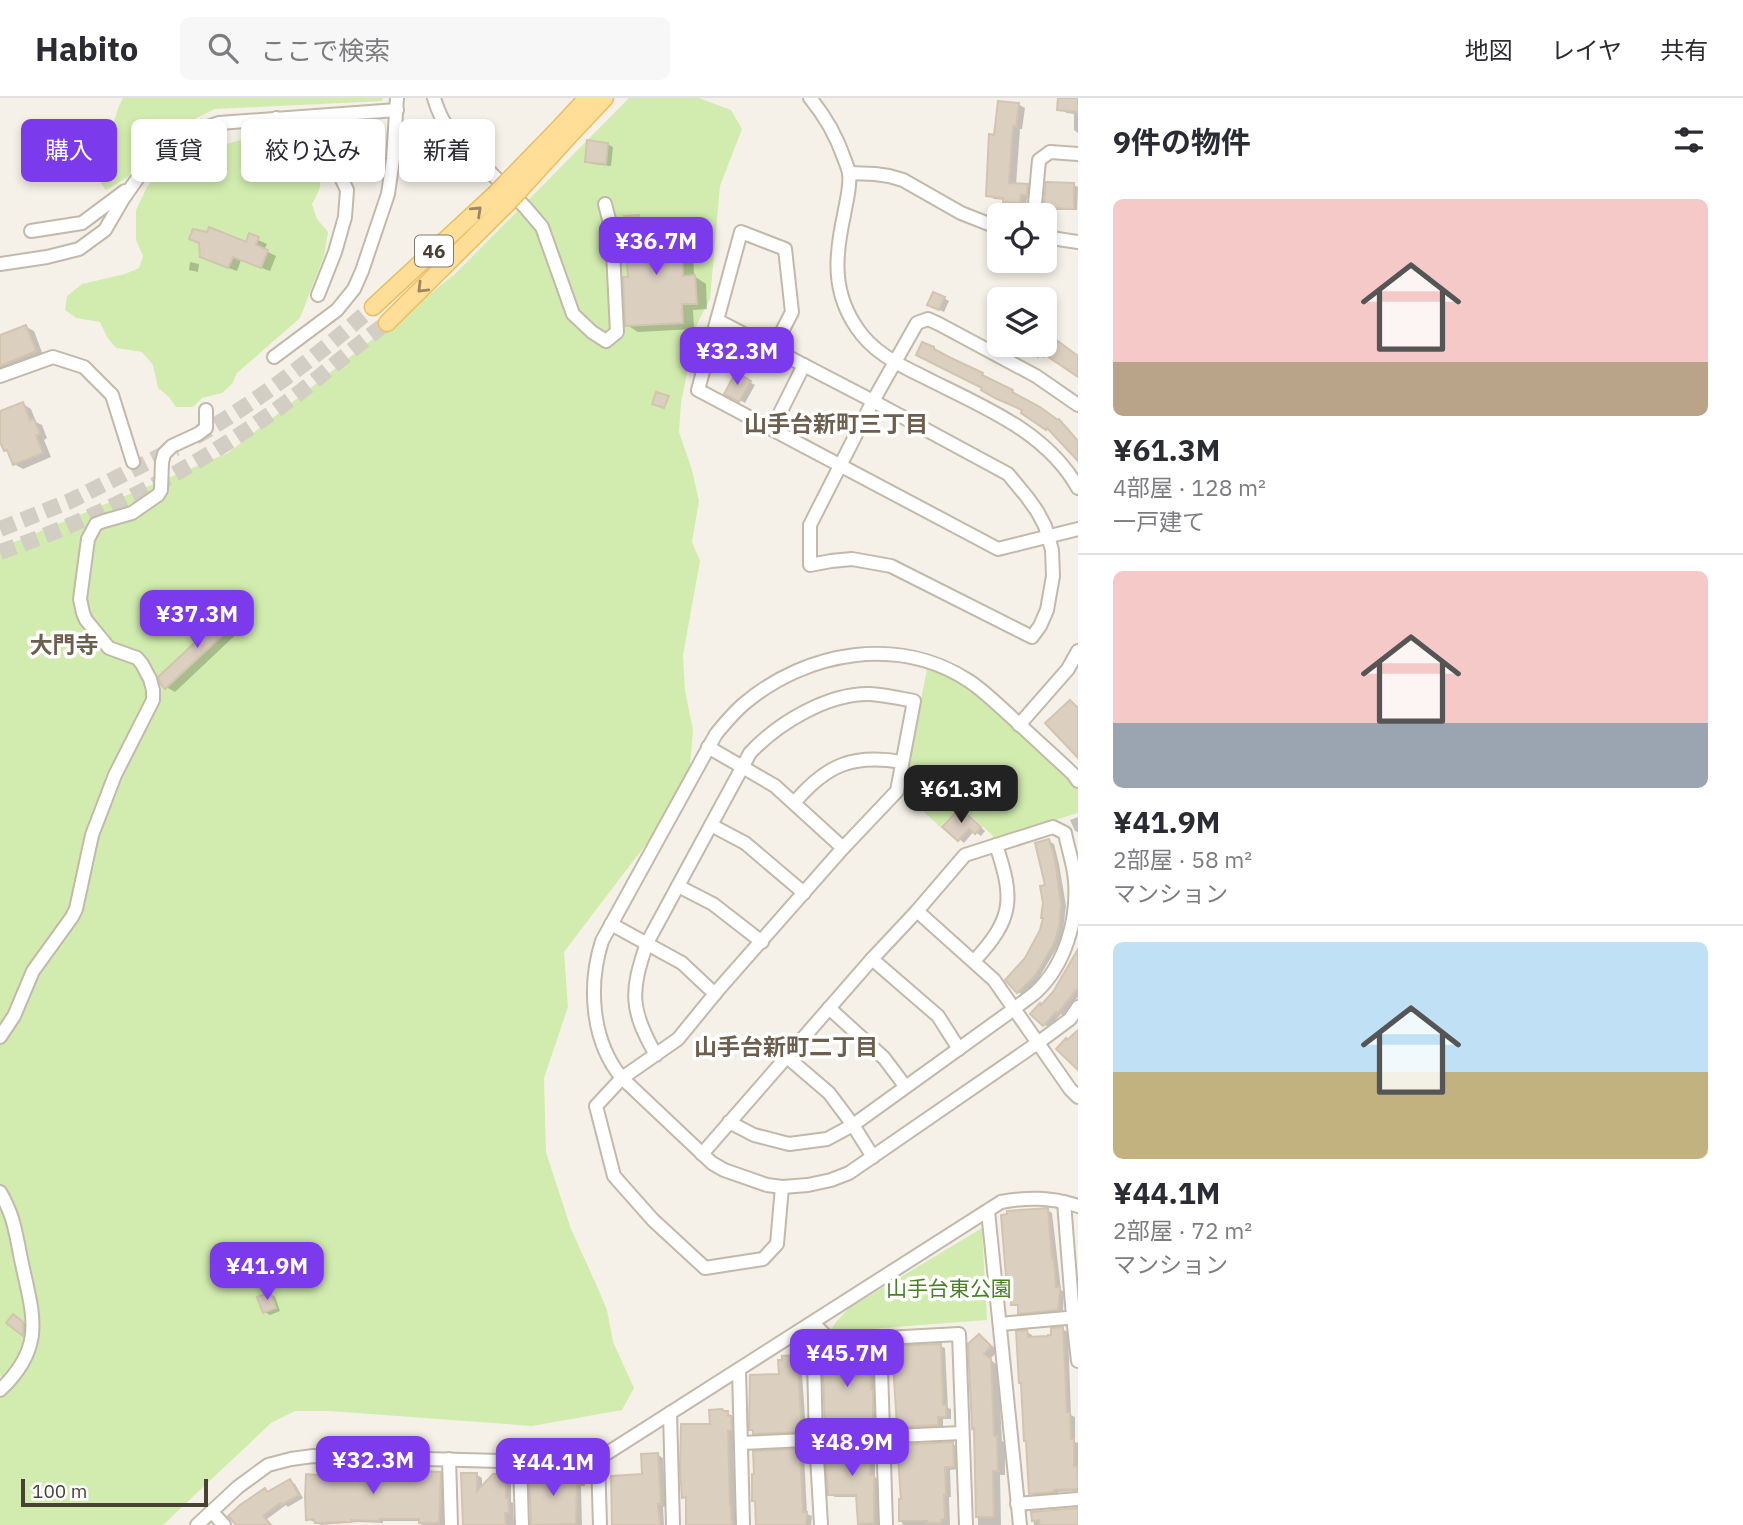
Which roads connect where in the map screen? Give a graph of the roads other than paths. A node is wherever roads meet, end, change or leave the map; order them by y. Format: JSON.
{"nodes":[{"id":1,"x":434,"y":98,"type":"edge"},
{"id":2,"x":587,"y":98,"type":"edge"},
{"id":3,"x":605,"y":98,"type":"edge"},
{"id":4,"x":810,"y":98,"type":"edge"},
{"id":5,"x":397,"y":104,"type":"edge"},
{"id":6,"x":276,"y":118,"type":"junction"},
{"id":7,"x":566,"y":130,"type":"junction"},
{"id":8,"x":1078,"y":154,"type":"edge"},
{"id":9,"x":849,"y":173,"type":"junction"},
{"id":10,"x":134,"y":184,"type":"junction"},
{"id":11,"x":501,"y":199,"type":"junction"},
{"id":12,"x":1035,"y":203,"type":"edge"},
{"id":13,"x":604,"y":204,"type":"dead end"},
{"id":14,"x":987,"y":223,"type":"edge"},
{"id":15,"x":31,"y":231,"type":"dead end"},
{"id":16,"x":1057,"y":239,"type":"edge"},
{"id":17,"x":1078,"y":242,"type":"edge"},
{"id":18,"x":0,"y":264,"type":"edge"},
{"id":19,"x":318,"y":295,"type":"dead end"},
{"id":20,"x":373,"y":307,"type":"tunnel mouth"},
{"id":21,"x":717,"y":320,"type":"junction"},
{"id":22,"x":387,"y":323,"type":"tunnel mouth"},
{"id":23,"x":773,"y":349,"type":"junction"},
{"id":24,"x":274,"y":357,"type":"dead end"},
{"id":25,"x":895,"y":362,"type":"junction"},
{"id":26,"x":804,"y":365,"type":"junction"},
{"id":27,"x":0,"y":376,"type":"edge"},
{"id":28,"x":873,"y":401,"type":"junction"},
{"id":29,"x":1078,"y":405,"type":"edge"},
{"id":30,"x":206,"y":410,"type":"dead end"},
{"id":31,"x":772,"y":429,"type":"junction"},
{"id":32,"x":132,"y":462,"type":"dead end"},
{"id":33,"x":841,"y":465,"type":"junction"},
{"id":34,"x":1078,"y":488,"type":"edge"},
{"id":35,"x":1078,"y":528,"type":"edge"},
{"id":36,"x":1048,"y":537,"type":"junction"},
{"id":37,"x":1078,"y":651,"type":"edge"},
{"id":38,"x":1073,"y":673,"type":"edge"},
{"id":39,"x":1019,"y":725,"type":"junction"},
{"id":40,"x":708,"y":747,"type":"junction"},
{"id":41,"x":902,"y":762,"type":"junction"},
{"id":42,"x":743,"y":767,"type":"junction"},
{"id":43,"x":1078,"y":781,"type":"edge"},
{"id":44,"x":794,"y":803,"type":"junction"},
{"id":45,"x":711,"y":825,"type":"junction"},
{"id":46,"x":996,"y":845,"type":"junction"},
{"id":47,"x":843,"y":848,"type":"junction"},
{"id":48,"x":678,"y":886,"type":"junction"},
{"id":49,"x":804,"y":893,"type":"junction"},
{"id":50,"x":917,"y":911,"type":"junction"},
{"id":51,"x":611,"y":924,"type":"junction"},
{"id":52,"x":762,"y":942,"type":"junction"},
{"id":53,"x":647,"y":943,"type":"junction"},
{"id":54,"x":872,"y":959,"type":"junction"},
{"id":55,"x":974,"y":961,"type":"junction"},
{"id":56,"x":715,"y":994,"type":"junction"},
{"id":57,"x":1078,"y":1007,"type":"edge"},
{"id":58,"x":829,"y":1008,"type":"junction"},
{"id":59,"x":1014,"y":1009,"type":"junction"},
{"id":60,"x":0,"y":1037,"type":"edge"},
{"id":61,"x":1039,"y":1042,"type":"junction"},
{"id":62,"x":959,"y":1049,"type":"junction"},
{"id":63,"x":656,"y":1055,"type":"junction"},
{"id":64,"x":787,"y":1057,"type":"junction"},
{"id":65,"x":622,"y":1078,"type":"junction"},
{"id":66,"x":905,"y":1087,"type":"junction"},
{"id":67,"x":1078,"y":1097,"type":"edge"},
{"id":68,"x":729,"y":1122,"type":"junction"},
{"id":69,"x":853,"y":1125,"type":"junction"},
{"id":70,"x":702,"y":1154,"type":"junction"},
{"id":71,"x":873,"y":1157,"type":"junction"},
{"id":72,"x":782,"y":1187,"type":"junction"},
{"id":73,"x":0,"y":1192,"type":"edge"},
{"id":74,"x":1064,"y":1202,"type":"junction"},
{"id":75,"x":1078,"y":1206,"type":"edge"},
{"id":76,"x":988,"y":1210,"type":"junction"},
{"id":77,"x":1075,"y":1317,"type":"edge"},
{"id":78,"x":813,"y":1323,"type":"junction"},
{"id":79,"x":1000,"y":1324,"type":"junction"},
{"id":80,"x":880,"y":1338,"type":"junction"},
{"id":81,"x":1078,"y":1361,"type":"edge"},
{"id":82,"x":739,"y":1370,"type":"junction"},
{"id":83,"x":0,"y":1390,"type":"edge"},
{"id":84,"x":670,"y":1413,"type":"junction"},
{"id":85,"x":962,"y":1433,"type":"junction"},
{"id":86,"x":883,"y":1436,"type":"junction"},
{"id":87,"x":816,"y":1439,"type":"junction"},
{"id":88,"x":741,"y":1443,"type":"junction"},
{"id":89,"x":449,"y":1459,"type":"junction"},
{"id":90,"x":598,"y":1459,"type":"junction"},
{"id":91,"x":520,"y":1461,"type":"junction"},
{"id":92,"x":1078,"y":1499,"type":"edge"},
{"id":93,"x":1017,"y":1504,"type":"junction"},
{"id":94,"x":212,"y":1512,"type":"junction"},
{"id":95,"x":197,"y":1525,"type":"edge"},
{"id":96,"x":223,"y":1525,"type":"edge"},
{"id":97,"x":451,"y":1525,"type":"edge"},
{"id":98,"x":522,"y":1525,"type":"edge"},
{"id":99,"x":600,"y":1525,"type":"edge"},
{"id":100,"x":673,"y":1525,"type":"edge"},
{"id":101,"x":743,"y":1525,"type":"edge"},
{"id":102,"x":821,"y":1525,"type":"edge"},
{"id":103,"x":886,"y":1525,"type":"edge"},
{"id":104,"x":966,"y":1525,"type":"edge"},
{"id":105,"x":1020,"y":1525,"type":"edge"}],
"edges":[{"from":1,"to":13,"type":"street"},
{"from":2,"to":7,"type":"main road","number":"46"},
{"from":3,"to":7,"type":"main road","number":"46"},
{"from":4,"to":9,"type":"street"},
{"from":5,"to":6,"type":"street"},
{"from":5,"to":24,"type":"street"},
{"from":6,"to":10,"type":"street"},
{"from":6,"to":19,"type":"street"},
{"from":7,"to":11,"type":"main road","number":"46","bridge":true},
{"from":8,"to":12,"type":"street"},
{"from":9,"to":14,"type":"street"},
{"from":9,"to":25,"type":"street"},
{"from":10,"to":15,"type":"street"},
{"from":10,"to":18,"type":"street"},
{"from":20,"to":11,"type":"main road","number":"46","one_way":true},
{"from":11,"to":22,"type":"main road","number":"46","one_way":true},
{"from":16,"to":17,"type":"street"},
{"from":21,"to":23,"type":"street"},
{"from":21,"to":23,"type":"street"},
{"from":21,"to":31,"type":"street"},
{"from":23,"to":26,"type":"street"},
{"from":25,"to":28,"type":"street"},
{"from":25,"to":29,"type":"street"},
{"from":25,"to":34,"type":"street"},
{"from":26,"to":28,"type":"street"},
{"from":26,"to":31,"type":"street"},
{"from":27,"to":32,"type":"street"},
{"from":28,"to":33,"type":"street"},
{"from":28,"to":36,"type":"street"},
{"from":30,"to":60,"type":"street"},
{"from":31,"to":33,"type":"street"},
{"from":33,"to":36,"type":"street"},
{"from":33,"to":36,"type":"street"},
{"from":35,"to":36,"type":"street"},
{"from":37,"to":38,"type":"street"},
{"from":38,"to":39,"type":"street"},
{"from":39,"to":40,"type":"street"},
{"from":39,"to":43,"type":"street"},
{"from":40,"to":42,"type":"street"},
{"from":40,"to":51,"type":"street"},
{"from":41,"to":42,"type":"street"},
{"from":41,"to":44,"type":"street"},
{"from":41,"to":47,"type":"street"},
{"from":42,"to":44,"type":"street"},
{"from":42,"to":45,"type":"street"},
{"from":44,"to":47,"type":"street"},
{"from":45,"to":48,"type":"street"},
{"from":45,"to":49,"type":"street"},
{"from":46,"to":50,"type":"street"},
{"from":46,"to":55,"type":"street"},
{"from":46,"to":59,"type":"street"},
{"from":47,"to":49,"type":"street"},
{"from":48,"to":52,"type":"street"},
{"from":48,"to":53,"type":"street"},
{"from":49,"to":52,"type":"street"},
{"from":50,"to":54,"type":"street"},
{"from":50,"to":55,"type":"street"},
{"from":51,"to":53,"type":"street"},
{"from":51,"to":65,"type":"street"},
{"from":52,"to":56,"type":"street"},
{"from":53,"to":56,"type":"street"},
{"from":53,"to":63,"type":"street"},
{"from":54,"to":58,"type":"street"},
{"from":54,"to":62,"type":"street"},
{"from":55,"to":59,"type":"street"},
{"from":56,"to":63,"type":"street"},
{"from":57,"to":61,"type":"street"},
{"from":58,"to":64,"type":"street"},
{"from":58,"to":66,"type":"street"},
{"from":59,"to":61,"type":"street"},
{"from":59,"to":62,"type":"street"},
{"from":61,"to":67,"type":"street"},
{"from":61,"to":71,"type":"street"},
{"from":62,"to":66,"type":"street"},
{"from":63,"to":65,"type":"street"},
{"from":64,"to":68,"type":"street"},
{"from":64,"to":69,"type":"street"},
{"from":65,"to":70,"type":"street"},
{"from":65,"to":72,"type":"street"},
{"from":66,"to":69,"type":"street"},
{"from":68,"to":69,"type":"street"},
{"from":68,"to":70,"type":"street"},
{"from":69,"to":71,"type":"street"},
{"from":70,"to":72,"type":"street"},
{"from":71,"to":72,"type":"street"},
{"from":73,"to":83,"type":"street"},
{"from":74,"to":75,"type":"street"},
{"from":74,"to":76,"type":"street"},
{"from":74,"to":77,"type":"street"},
{"from":76,"to":78,"type":"street"},
{"from":76,"to":79,"type":"street"},
{"from":77,"to":79,"type":"street"},
{"from":77,"to":81,"type":"street"},
{"from":78,"to":80,"type":"street"},
{"from":78,"to":82,"type":"street"},
{"from":78,"to":87,"type":"street"},
{"from":79,"to":93,"type":"street"},
{"from":80,"to":85,"type":"street"},
{"from":80,"to":86,"type":"street"},
{"from":82,"to":84,"type":"street"},
{"from":82,"to":88,"type":"street"},
{"from":84,"to":90,"type":"street"},
{"from":84,"to":100,"type":"street"},
{"from":85,"to":86,"type":"street"},
{"from":85,"to":104,"type":"street"},
{"from":86,"to":87,"type":"street"},
{"from":86,"to":103,"type":"street"},
{"from":87,"to":88,"type":"street"},
{"from":87,"to":102,"type":"street"},
{"from":88,"to":101,"type":"street"},
{"from":89,"to":91,"type":"street"},
{"from":89,"to":94,"type":"street"},
{"from":89,"to":97,"type":"street"},
{"from":90,"to":91,"type":"street"},
{"from":90,"to":99,"type":"street"},
{"from":91,"to":98,"type":"street"},
{"from":92,"to":93,"type":"street"},
{"from":93,"to":105,"type":"street"},
{"from":94,"to":95,"type":"street"},
{"from":94,"to":96,"type":"street"}]}
